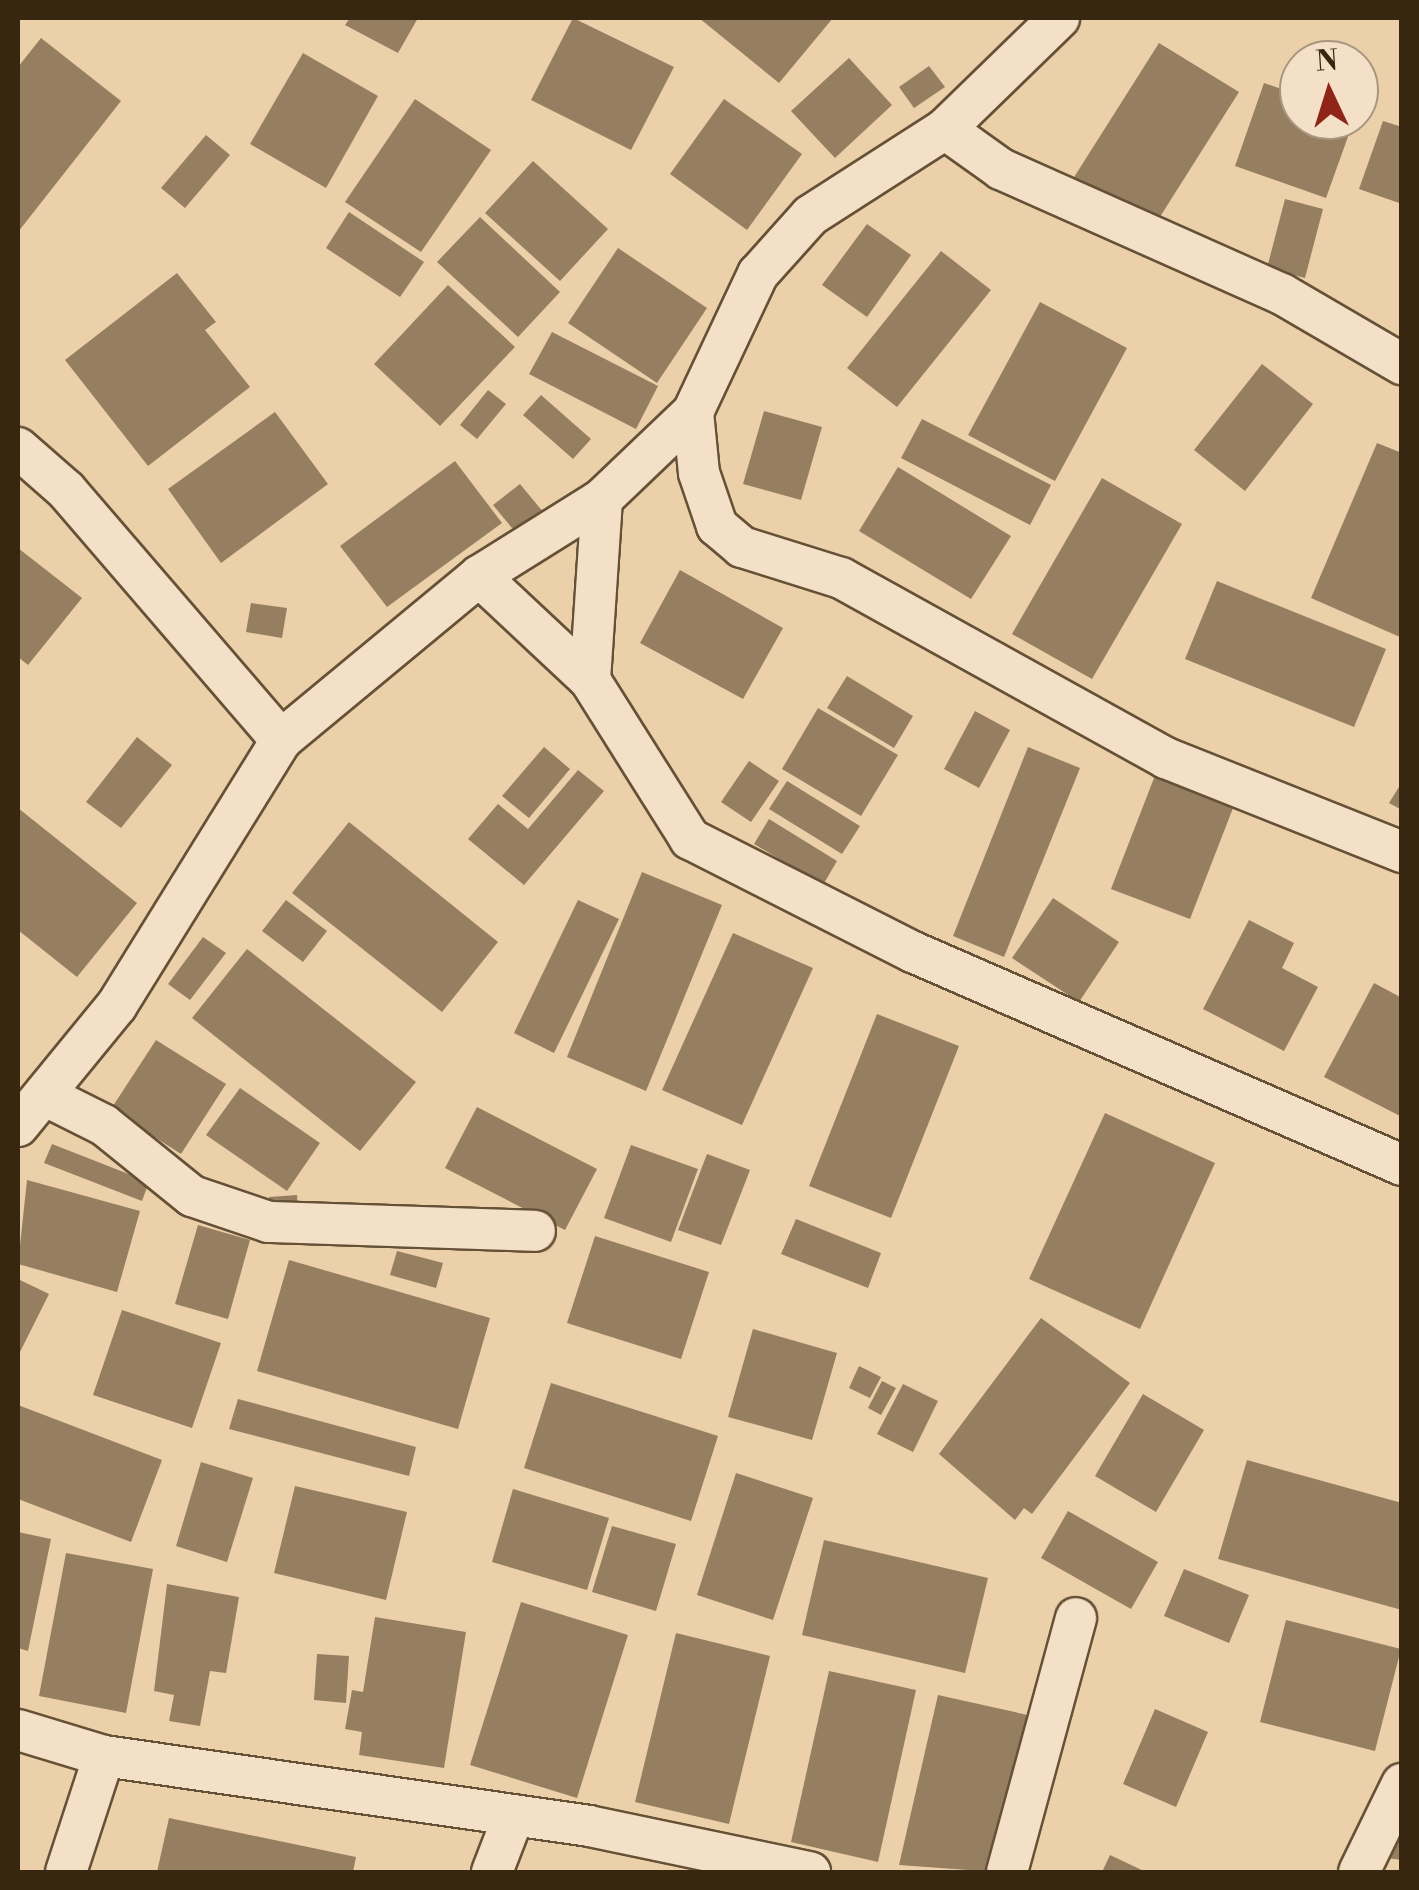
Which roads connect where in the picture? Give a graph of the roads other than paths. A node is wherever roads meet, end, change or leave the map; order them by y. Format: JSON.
{"nodes":[{"id":1,"x":1059,"y":18,"type":"edge"},
{"id":2,"x":945,"y":129,"type":"junction"},
{"id":3,"x":1402,"y":364,"type":"edge"},
{"id":4,"x":694,"y":412,"type":"junction"},
{"id":5,"x":18,"y":448,"type":"edge"},
{"id":6,"x":602,"y":499,"type":"junction"},
{"id":7,"x":479,"y":576,"type":"junction"},
{"id":8,"x":590,"y":680,"type":"junction"},
{"id":9,"x":282,"y":740,"type":"junction"},
{"id":10,"x":1402,"y":852,"type":"edge"},
{"id":11,"x":44,"y":1094,"type":"junction"},
{"id":12,"x":18,"y":1126,"type":"edge"},
{"id":13,"x":1402,"y":1165,"type":"edge"},
{"id":14,"x":536,"y":1231,"type":"dead end"},
{"id":15,"x":1076,"y":1618,"type":"dead end"},
{"id":16,"x":18,"y":1730,"type":"edge"},
{"id":17,"x":104,"y":1756,"type":"junction"},
{"id":18,"x":1402,"y":1784,"type":"edge"},
{"id":19,"x":514,"y":1814,"type":"junction"},
{"id":20,"x":66,"y":1872,"type":"edge"},
{"id":21,"x":492,"y":1872,"type":"edge"},
{"id":22,"x":810,"y":1872,"type":"edge"},
{"id":23,"x":1006,"y":1872,"type":"edge"},
{"id":24,"x":1359,"y":1872,"type":"edge"}],
"edges":[{"from":1,"to":2,"type":"street"},
{"from":2,"to":3,"type":"street"},
{"from":2,"to":4,"type":"street"},
{"from":4,"to":6,"type":"street"},
{"from":4,"to":10,"type":"street"},
{"from":5,"to":9,"type":"street"},
{"from":6,"to":7,"type":"street"},
{"from":6,"to":8,"type":"street"},
{"from":7,"to":8,"type":"street"},
{"from":7,"to":9,"type":"street"},
{"from":8,"to":13,"type":"street"},
{"from":9,"to":11,"type":"street"},
{"from":11,"to":12,"type":"street"},
{"from":11,"to":14,"type":"street"},
{"from":15,"to":23,"type":"street"},
{"from":16,"to":17,"type":"street"},
{"from":17,"to":19,"type":"street"},
{"from":17,"to":20,"type":"street"},
{"from":18,"to":24,"type":"street"},
{"from":19,"to":21,"type":"street"},
{"from":19,"to":22,"type":"street"}]}
